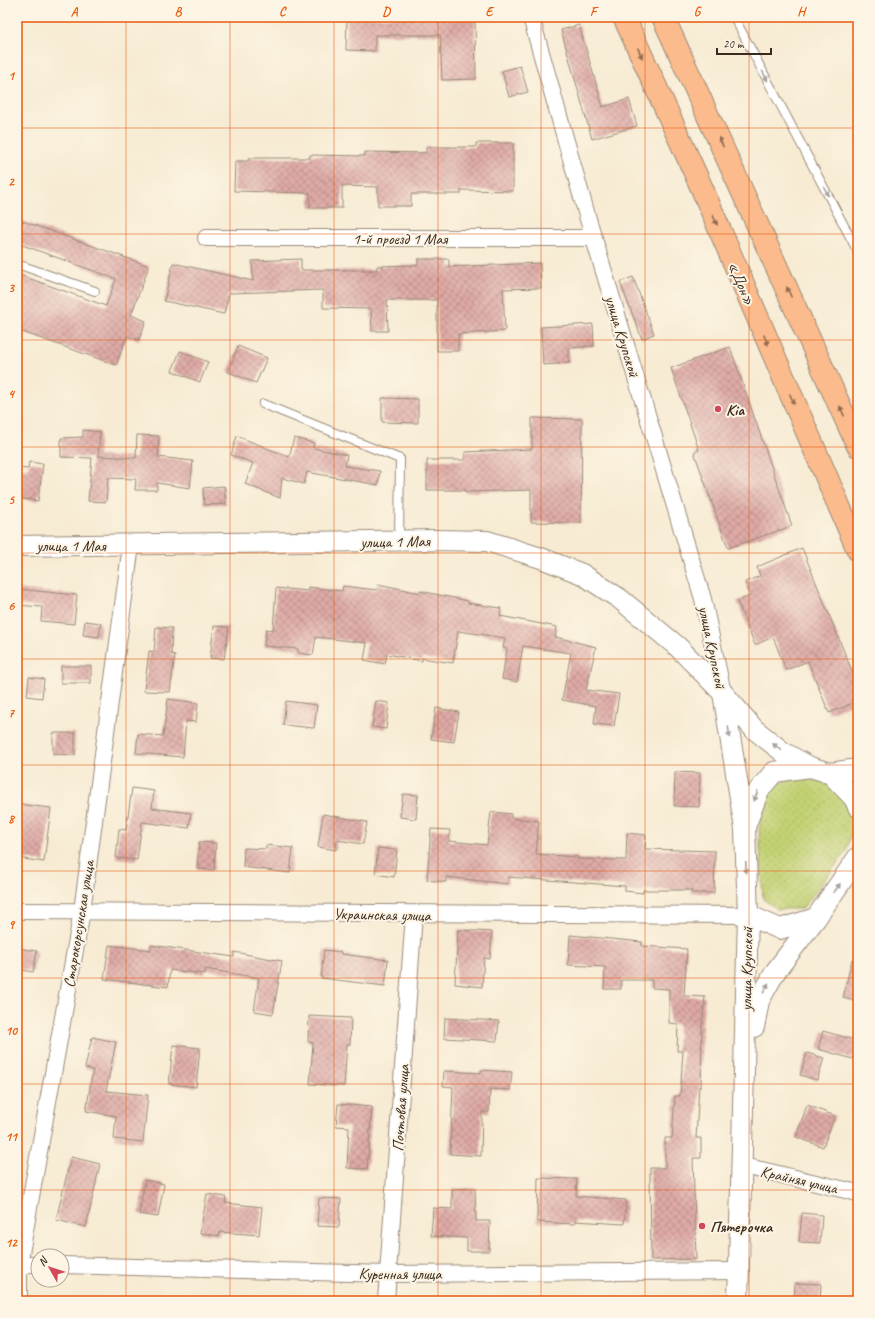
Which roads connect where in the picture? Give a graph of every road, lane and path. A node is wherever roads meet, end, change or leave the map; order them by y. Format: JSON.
{"nodes":[{"id":1,"x":531,"y":17,"type":"edge"},
{"id":2,"x":624,"y":17,"type":"edge"},
{"id":3,"x":663,"y":17,"type":"edge"},
{"id":4,"x":734,"y":17,"type":"edge"},
{"id":5,"x":206,"y":238,"type":"dead end"},
{"id":6,"x":594,"y":238,"type":"junction"},
{"id":7,"x":858,"y":252,"type":"edge"},
{"id":8,"x":17,"y":264,"type":"edge"},
{"id":9,"x":95,"y":291,"type":"dead end"},
{"id":10,"x":263,"y":404,"type":"dead end"},
{"id":11,"x":858,"y":446,"type":"edge"},
{"id":12,"x":399,"y":541,"type":"junction"},
{"id":13,"x":131,"y":545,"type":"junction"},
{"id":14,"x":17,"y":546,"type":"edge"},
{"id":15,"x":858,"y":550,"type":"edge"},
{"id":16,"x":723,"y":693,"type":"junction"},
{"id":17,"x":810,"y":768,"type":"junction"},
{"id":18,"x":858,"y":769,"type":"edge"},
{"id":19,"x":830,"y":773,"type":"junction"},
{"id":20,"x":858,"y":807,"type":"edge"},
{"id":21,"x":745,"y":829,"type":"junction"},
{"id":22,"x":858,"y":857,"type":"edge"},
{"id":23,"x":17,"y":911,"type":"edge"},
{"id":24,"x":82,"y":911,"type":"junction"},
{"id":25,"x":414,"y":914,"type":"junction"},
{"id":26,"x":748,"y":915,"type":"junction"},
{"id":27,"x":816,"y":918,"type":"junction"},
{"id":28,"x":743,"y":1080,"type":"junction"},
{"id":29,"x":740,"y":1166,"type":"junction"},
{"id":30,"x":858,"y":1193,"type":"edge"},
{"id":31,"x":18,"y":1264,"type":"edge"},
{"id":32,"x":30,"y":1264,"type":"edge"},
{"id":33,"x":70,"y":1265,"type":"edge"},
{"id":34,"x":739,"y":1271,"type":"junction"},
{"id":35,"x":388,"y":1274,"type":"junction"},
{"id":36,"x":19,"y":1301,"type":"edge"},
{"id":37,"x":386,"y":1301,"type":"edge"},
{"id":38,"x":738,"y":1301,"type":"edge"}],
"edges":[{"from":1,"to":6,"type":"street","name":"улица Крупской"},
{"from":2,"to":15,"type":"highway","name":"«Дон»","one_way":true},
{"from":11,"to":3,"type":"highway","one_way":true},
{"from":4,"to":7,"type":"lane","one_way":true},
{"from":5,"to":6,"type":"street","name":"1-й проезд 1 Мая"},
{"from":6,"to":16,"type":"street","name":"улица Крупской"},
{"from":8,"to":9,"type":"lane"},
{"from":10,"to":12,"type":"lane"},
{"from":12,"to":13,"type":"street","name":"улица 1 Мая"},
{"from":12,"to":16,"type":"street","name":"улица 1 Мая"},
{"from":13,"to":14,"type":"street","name":"улица 1 Мая"},
{"from":13,"to":24,"type":"street","name":"Старокорсунская улица"},
{"from":17,"to":16,"type":"street","name":"улица 1 Мая","one_way":true},
{"from":16,"to":21,"type":"street","name":"улица Крупской","one_way":true},
{"from":17,"to":19,"type":"street"},
{"from":17,"to":21,"type":"street","one_way":true},
{"from":18,"to":19,"type":"street"},
{"from":19,"to":20,"type":"street"},
{"from":21,"to":26,"type":"street","name":"улица Крупской","one_way":true},
{"from":27,"to":22,"type":"street","one_way":true},
{"from":23,"to":24,"type":"street","name":"Украинская улица"},
{"from":24,"to":25,"type":"street","name":"Украинская улица"},
{"from":24,"to":31,"type":"street","name":"Старокорсунская улица"},
{"from":25,"to":26,"type":"street","name":"Украинская улица"},
{"from":25,"to":35,"type":"street","name":"Почтовая улица"},
{"from":26,"to":27,"type":"street"},
{"from":26,"to":28,"type":"street","name":"улица Крупской"},
{"from":28,"to":27,"type":"street","one_way":true},
{"from":28,"to":29,"type":"street","name":"улица Крупской"},
{"from":29,"to":30,"type":"street","name":"Крайняя улица"},
{"from":29,"to":34,"type":"street","name":"улица Крупской"},
{"from":31,"to":32,"type":"street"},
{"from":31,"to":36,"type":"street","name":"Старокорсунская улица"},
{"from":33,"to":35,"type":"street","name":"Куренная улица"},
{"from":34,"to":35,"type":"street","name":"Куренная улица"},
{"from":34,"to":38,"type":"street","name":"улица Крупской"},
{"from":35,"to":37,"type":"street","name":"Почтовая улица"}]}
